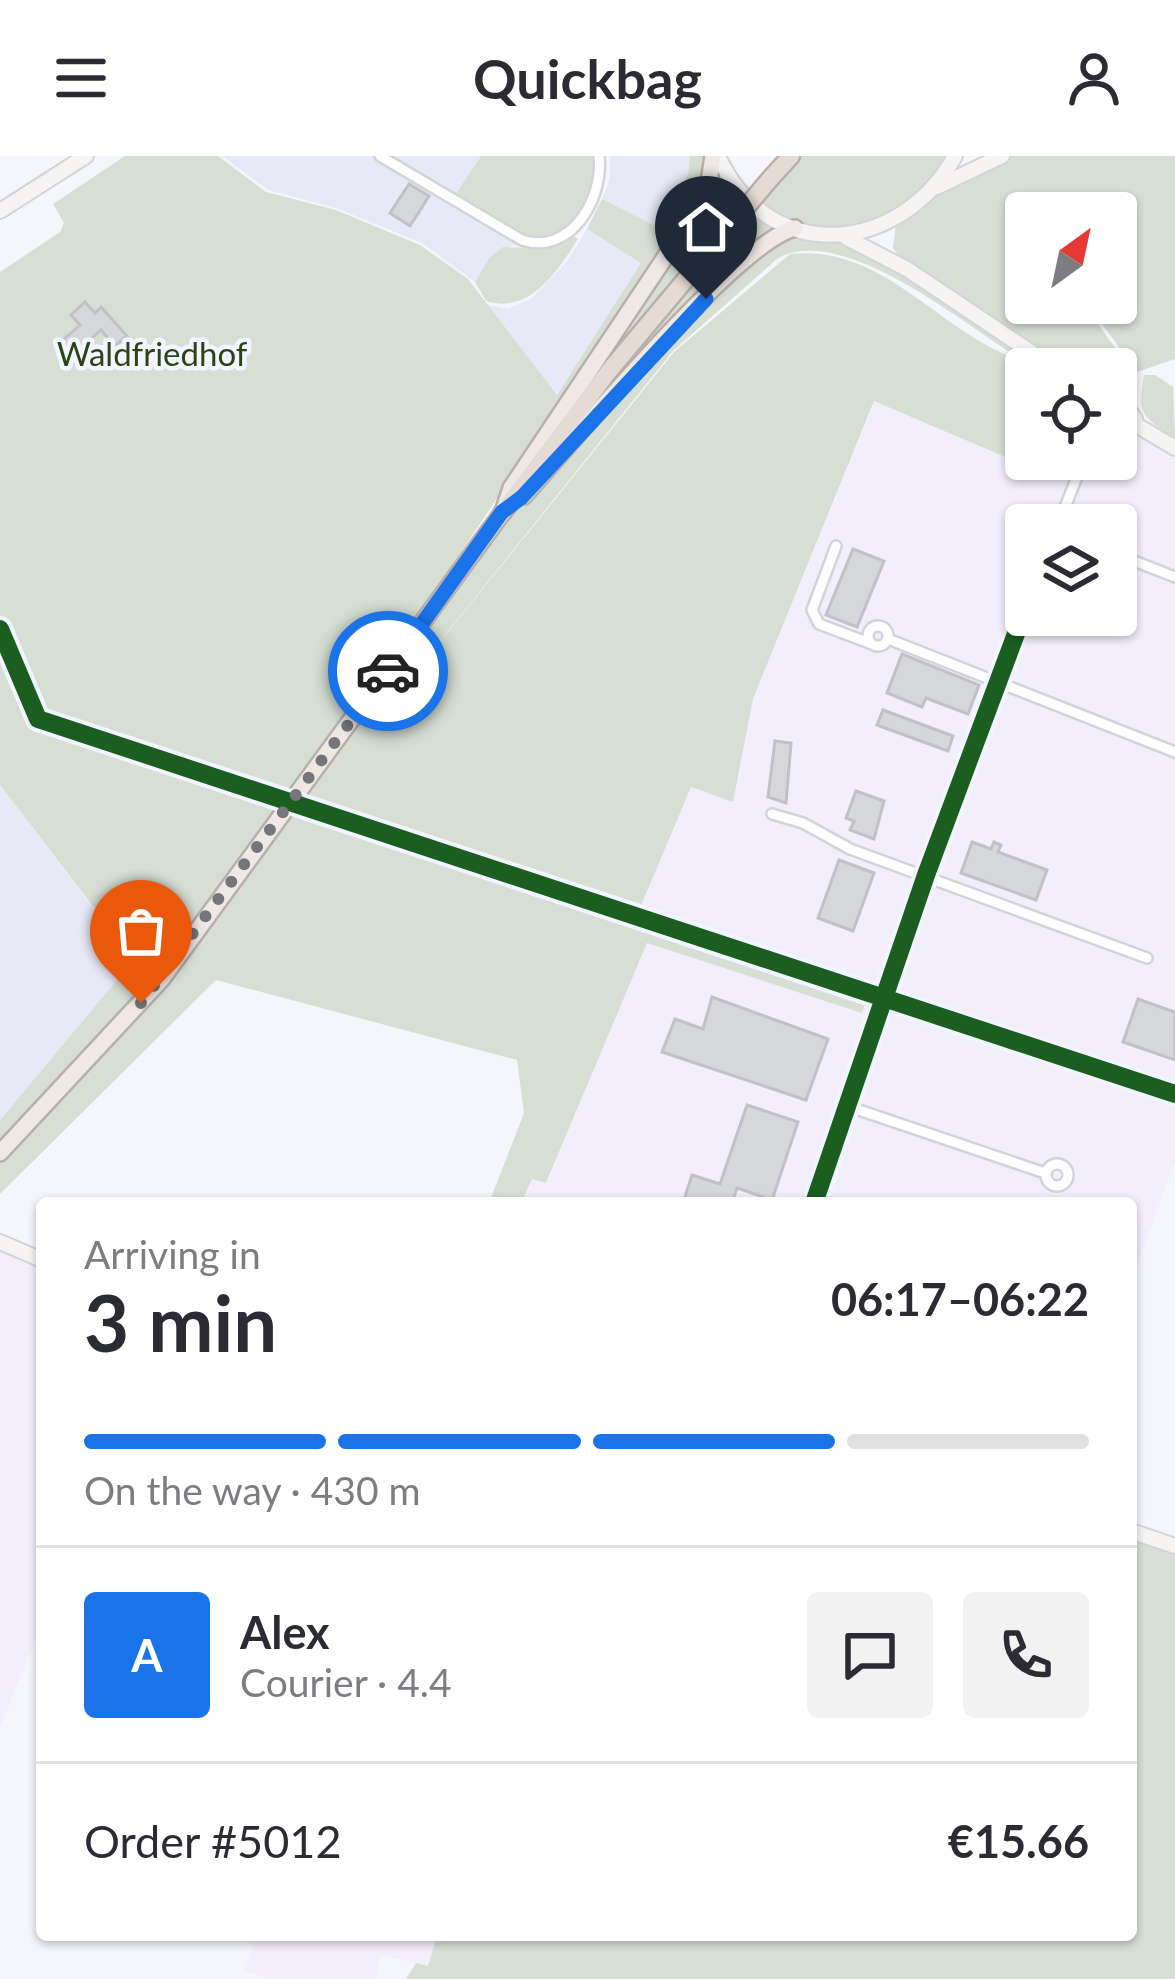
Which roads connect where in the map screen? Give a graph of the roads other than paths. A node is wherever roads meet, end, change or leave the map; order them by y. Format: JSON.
{"nodes":[{"id":1,"x":86,"y":156,"type":"edge"},
{"id":2,"x":380,"y":156,"type":"edge"},
{"id":3,"x":599,"y":156,"type":"edge"},
{"id":4,"x":716,"y":156,"type":"edge"},
{"id":5,"x":791,"y":156,"type":"edge"},
{"id":6,"x":956,"y":156,"type":"edge"},
{"id":7,"x":1002,"y":156,"type":"edge"},
{"id":8,"x":938,"y":187,"type":"junction"},
{"id":9,"x":0,"y":211,"type":"edge"},
{"id":10,"x":894,"y":221,"type":"junction"},
{"id":11,"x":794,"y":228,"type":"junction"},
{"id":12,"x":842,"y":236,"type":"junction"},
{"id":13,"x":908,"y":268,"type":"junction"},
{"id":14,"x":1025,"y":348,"type":"edge"},
{"id":15,"x":1137,"y":424,"type":"edge"},
{"id":16,"x":1175,"y":448,"type":"edge"},
{"id":17,"x":502,"y":512,"type":"junction"},
{"id":18,"x":836,"y":546,"type":"dead end"},
{"id":19,"x":1137,"y":562,"type":"edge"},
{"id":20,"x":1175,"y":577,"type":"edge"},
{"id":21,"x":1015,"y":636,"type":"edge"},
{"id":22,"x":888,"y":639,"type":"junction"},
{"id":23,"x":872,"y":644,"type":"junction"},
{"id":24,"x":997,"y":683,"type":"junction"},
{"id":25,"x":1175,"y":752,"type":"edge"},
{"id":26,"x":772,"y":814,"type":"dead end"},
{"id":27,"x":926,"y":875,"type":"junction"},
{"id":28,"x":1147,"y":958,"type":"dead end"},
{"id":29,"x":847,"y":1106,"type":"junction"},
{"id":30,"x":0,"y":1153,"type":"edge"},
{"id":31,"x":1046,"y":1174,"type":"dead end"},
{"id":32,"x":816,"y":1197,"type":"edge"},
{"id":33,"x":0,"y":1242,"type":"edge"},
{"id":34,"x":36,"y":1257,"type":"edge"},
{"id":35,"x":1137,"y":1533,"type":"edge"},
{"id":36,"x":1175,"y":1546,"type":"edge"}],
"edges":[{"from":1,"to":9,"type":"main road"},
{"from":2,"to":3,"type":"street"},
{"from":4,"to":11,"type":"main road"},
{"from":4,"to":17,"type":"main road"},
{"from":5,"to":17,"type":"highway","bridge":true},
{"from":6,"to":8,"type":"main road"},
{"from":7,"to":8,"type":"main road"},
{"from":8,"to":10,"type":"main road"},
{"from":10,"to":12,"type":"main road"},
{"from":10,"to":13,"type":"main road"},
{"from":11,"to":12,"type":"main road"},
{"from":11,"to":17,"type":"main road"},
{"from":12,"to":13,"type":"main road"},
{"from":13,"to":14,"type":"main road"},
{"from":15,"to":16,"type":"main road"},
{"from":17,"to":30,"type":"main road"},
{"from":18,"to":23,"type":"street"},
{"from":19,"to":20,"type":"street"},
{"from":21,"to":24,"type":"street"},
{"from":22,"to":23,"type":"street"},
{"from":22,"to":23,"type":"street"},
{"from":22,"to":24,"type":"street"},
{"from":24,"to":25,"type":"street"},
{"from":24,"to":27,"type":"street"},
{"from":26,"to":27,"type":"street"},
{"from":27,"to":28,"type":"street"},
{"from":27,"to":29,"type":"street"},
{"from":29,"to":31,"type":"street"},
{"from":29,"to":32,"type":"street"},
{"from":33,"to":34,"type":"main road"},
{"from":35,"to":36,"type":"main road"}]}
